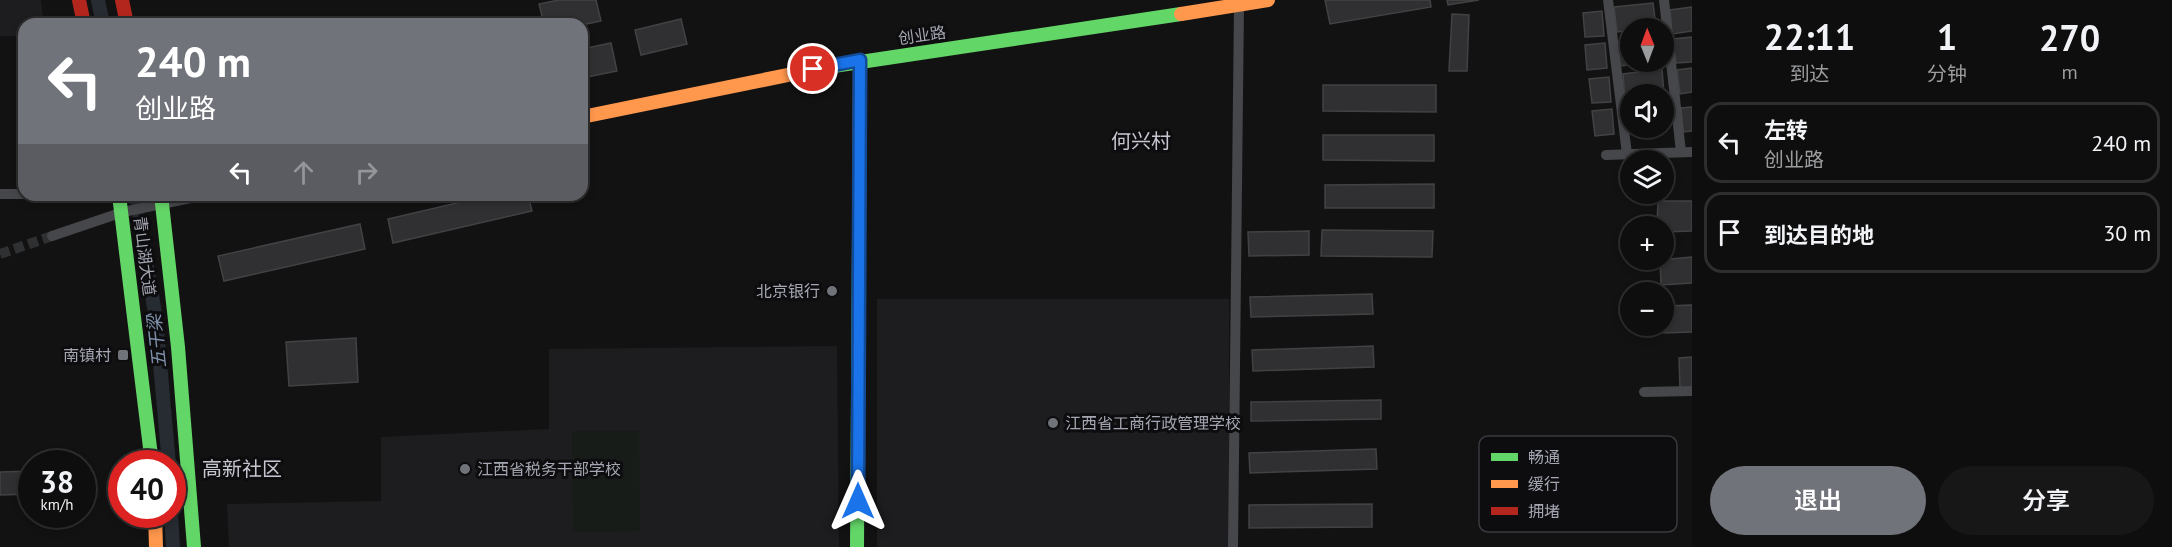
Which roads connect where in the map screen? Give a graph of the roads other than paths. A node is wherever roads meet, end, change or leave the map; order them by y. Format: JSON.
{"nodes":[{"id":1,"x":80,"y":0,"type":"edge"},
{"id":2,"x":122,"y":0,"type":"edge"},
{"id":3,"x":1268,"y":0,"type":"edge"},
{"id":4,"x":1608,"y":0,"type":"edge"},
{"id":5,"x":1664,"y":0,"type":"edge"},
{"id":6,"x":1239,"y":5,"type":"junction"},
{"id":7,"x":83,"y":18,"type":"edge"},
{"id":8,"x":126,"y":18,"type":"edge"},
{"id":9,"x":860,"y":60,"type":"junction"},
{"id":10,"x":588,"y":116,"type":"edge"},
{"id":11,"x":1627,"y":150,"type":"edge"},
{"id":12,"x":1687,"y":152,"type":"edge"},
{"id":13,"x":1620,"y":154,"type":"edge"},
{"id":14,"x":1606,"y":155,"type":"dead end"},
{"id":15,"x":0,"y":194,"type":"edge"},
{"id":16,"x":18,"y":194,"type":"edge"},
{"id":17,"x":121,"y":201,"type":"edge"},
{"id":18,"x":159,"y":201,"type":"edge"},
{"id":19,"x":162,"y":201,"type":"edge"},
{"id":20,"x":123,"y":212,"type":"junction"},
{"id":21,"x":52,"y":236,"type":"tunnel mouth"},
{"id":22,"x":1692,"y":391,"type":"edge"},
{"id":23,"x":1644,"y":392,"type":"dead end"},
{"id":24,"x":150,"y":450,"type":"edge"},
{"id":25,"x":155,"y":528,"type":"edge"},
{"id":26,"x":156,"y":547,"type":"edge"},
{"id":27,"x":194,"y":547,"type":"edge"},
{"id":28,"x":857,"y":547,"type":"edge"},
{"id":29,"x":1233,"y":547,"type":"edge"}],
"edges":[{"from":1,"to":7,"type":"street"},
{"from":2,"to":8,"type":"street"},
{"from":3,"to":6,"type":"street","name":"创业路"},
{"from":4,"to":11,"type":"street"},
{"from":5,"to":12,"type":"street"},
{"from":6,"to":9,"type":"street","name":"创业路"},
{"from":6,"to":29,"type":"street"},
{"from":9,"to":10,"type":"street","name":"创业路"},
{"from":9,"to":28,"type":"street"},
{"from":13,"to":14,"type":"street"},
{"from":15,"to":16,"type":"street"},
{"from":17,"to":20,"type":"street","name":"青山湖大道"},
{"from":18,"to":20,"type":"street"},
{"from":19,"to":27,"type":"street","name":"青山湖大道"},
{"from":20,"to":21,"type":"street"},
{"from":20,"to":24,"type":"street","name":"青山湖大道"},
{"from":22,"to":23,"type":"street"},
{"from":25,"to":26,"type":"street"}]}
